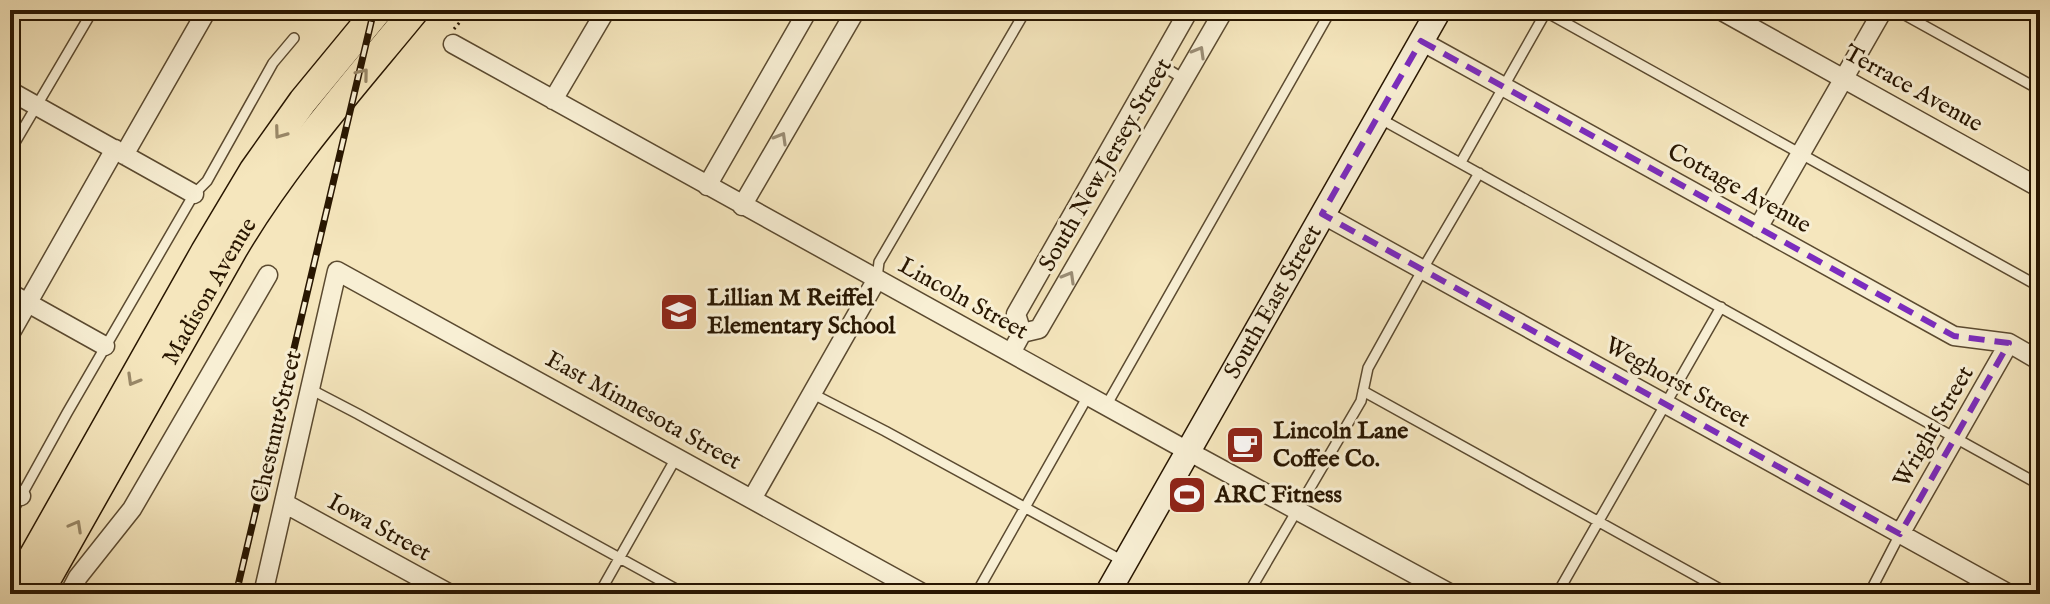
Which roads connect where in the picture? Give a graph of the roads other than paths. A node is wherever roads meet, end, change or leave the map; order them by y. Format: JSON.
{"nodes":[{"id":1,"x":93,"y":10,"type":"edge"},
{"id":2,"x":207,"y":10,"type":"edge"},
{"id":3,"x":378,"y":10,"type":"edge"},
{"id":4,"x":415,"y":10,"type":"edge"},
{"id":5,"x":606,"y":10,"type":"edge"},
{"id":6,"x":808,"y":10,"type":"edge"},
{"id":7,"x":856,"y":10,"type":"edge"},
{"id":8,"x":1026,"y":10,"type":"edge"},
{"id":9,"x":1189,"y":10,"type":"edge"},
{"id":10,"x":1224,"y":10,"type":"edge"},
{"id":11,"x":1331,"y":10,"type":"edge"},
{"id":12,"x":1439,"y":10,"type":"edge"},
{"id":13,"x":1720,"y":10,"type":"edge"},
{"id":14,"x":1883,"y":10,"type":"edge"},
{"id":15,"x":1896,"y":10,"type":"edge"},
{"id":16,"x":1546,"y":11,"type":"edge"},
{"id":17,"x":294,"y":38,"type":"dead end"},
{"id":18,"x":1421,"y":41,"type":"junction"},
{"id":19,"x":453,"y":44,"type":"dead end"},
{"id":20,"x":1159,"y":64,"type":"junction"},
{"id":21,"x":1184,"y":79,"type":"junction"},
{"id":22,"x":1844,"y":79,"type":"junction"},
{"id":23,"x":1504,"y":86,"type":"junction"},
{"id":24,"x":2040,"y":90,"type":"edge"},
{"id":25,"x":10,"y":91,"type":"edge"},
{"id":26,"x":553,"y":100,"type":"junction"},
{"id":27,"x":36,"y":106,"type":"junction"},
{"id":28,"x":1377,"y":117,"type":"junction"},
{"id":29,"x":10,"y":151,"type":"edge"},
{"id":30,"x":120,"y":152,"type":"junction"},
{"id":31,"x":1801,"y":154,"type":"junction"},
{"id":32,"x":1461,"y":162,"type":"junction"},
{"id":33,"x":1479,"y":173,"type":"junction"},
{"id":34,"x":707,"y":186,"type":"junction"},
{"id":35,"x":2040,"y":188,"type":"edge"},
{"id":36,"x":194,"y":194,"type":"junction"},
{"id":37,"x":742,"y":206,"type":"junction"},
{"id":38,"x":1322,"y":214,"type":"junction"},
{"id":39,"x":1758,"y":228,"type":"junction"},
{"id":40,"x":1422,"y":270,"type":"junction"},
{"id":41,"x":337,"y":271,"type":"joint"},
{"id":42,"x":268,"y":275,"type":"dead end"},
{"id":43,"x":877,"y":279,"type":"junction"},
{"id":44,"x":2040,"y":287,"type":"edge"},
{"id":45,"x":10,"y":293,"type":"edge"},
{"id":46,"x":27,"y":303,"type":"junction"},
{"id":47,"x":1721,"y":307,"type":"junction"},
{"id":48,"x":1022,"y":333,"type":"junction"},
{"id":49,"x":10,"y":334,"type":"edge"},
{"id":50,"x":2009,"y":343,"type":"junction"},
{"id":51,"x":105,"y":346,"type":"junction"},
{"id":52,"x":1011,"y":353,"type":"junction"},
{"id":53,"x":2040,"y":361,"type":"edge"},
{"id":54,"x":310,"y":389,"type":"junction"},
{"id":55,"x":1363,"y":391,"type":"junction"},
{"id":56,"x":813,"y":394,"type":"junction"},
{"id":57,"x":1088,"y":396,"type":"junction"},
{"id":58,"x":1666,"y":405,"type":"junction"},
{"id":59,"x":1106,"y":406,"type":"junction"},
{"id":60,"x":1955,"y":438,"type":"junction"},
{"id":61,"x":1188,"y":451,"type":"junction"},
{"id":62,"x":676,"y":457,"type":"junction"},
{"id":63,"x":2040,"y":485,"type":"edge"},
{"id":64,"x":16,"y":493,"type":"edge"},
{"id":65,"x":752,"y":499,"type":"junction"},
{"id":66,"x":284,"y":503,"type":"junction"},
{"id":67,"x":1025,"y":508,"type":"junction"},
{"id":68,"x":1297,"y":510,"type":"junction"},
{"id":69,"x":10,"y":516,"type":"edge"},
{"id":70,"x":1598,"y":522,"type":"junction"},
{"id":71,"x":1900,"y":534,"type":"junction"},
{"id":72,"x":619,"y":558,"type":"junction"},
{"id":73,"x":1125,"y":562,"type":"junction"},
{"id":74,"x":12,"y":594,"type":"edge"},
{"id":75,"x":38,"y":594,"type":"edge"},
{"id":76,"x":69,"y":594,"type":"edge"},
{"id":77,"x":263,"y":594,"type":"edge"},
{"id":78,"x":450,"y":594,"type":"edge"},
{"id":79,"x":599,"y":594,"type":"edge"},
{"id":80,"x":685,"y":594,"type":"edge"},
{"id":81,"x":924,"y":594,"type":"edge"},
{"id":82,"x":976,"y":594,"type":"edge"},
{"id":83,"x":1107,"y":594,"type":"edge"},
{"id":84,"x":1248,"y":594,"type":"edge"},
{"id":85,"x":1451,"y":594,"type":"edge"},
{"id":86,"x":1557,"y":594,"type":"edge"},
{"id":87,"x":1729,"y":594,"type":"edge"},
{"id":88,"x":1869,"y":594,"type":"edge"},
{"id":89,"x":2009,"y":594,"type":"edge"}],
"edges":[{"from":1,"to":27,"type":"lane"},
{"from":2,"to":30,"type":"street"},
{"from":3,"to":74,"type":"main road","name":"Madison Avenue","one_way":true},
{"from":75,"to":4,"type":"main road","name":"Madison Avenue","one_way":true},
{"from":5,"to":26,"type":"street"},
{"from":6,"to":34,"type":"street"},
{"from":37,"to":7,"type":"street","one_way":true},
{"from":8,"to":43,"type":"lane"},
{"from":9,"to":20,"type":"street","name":"South New Jersey Street"},
{"from":21,"to":10,"type":"street","name":"South New Jersey Street","one_way":true},
{"from":11,"to":59,"type":"lane"},
{"from":12,"to":18,"type":"main road","name":"South East Street"},
{"from":13,"to":22,"type":"street","name":"Terrace Avenue"},
{"from":14,"to":22,"type":"street"},
{"from":15,"to":24,"type":"lane"},
{"from":16,"to":23,"type":"lane"},
{"from":16,"to":31,"type":"lane"},
{"from":17,"to":36,"type":"lane"},
{"from":18,"to":23,"type":"street","name":"Cottage Avenue"},
{"from":18,"to":28,"type":"main road","name":"South East Street"},
{"from":19,"to":26,"type":"street","name":"Lincoln Street"},
{"from":20,"to":21,"type":"lane"},
{"from":20,"to":48,"type":"street","name":"South New Jersey Street"},
{"from":48,"to":21,"type":"street","name":"South New Jersey Street","one_way":true},
{"from":22,"to":31,"type":"street"},
{"from":22,"to":35,"type":"street","name":"Terrace Avenue"},
{"from":23,"to":32,"type":"lane"},
{"from":23,"to":39,"type":"street","name":"Cottage Avenue"},
{"from":25,"to":27,"type":"street"},
{"from":26,"to":34,"type":"street","name":"Lincoln Street"},
{"from":27,"to":29,"type":"lane"},
{"from":27,"to":30,"type":"street"},
{"from":28,"to":32,"type":"lane"},
{"from":28,"to":38,"type":"main road","name":"South East Street"},
{"from":30,"to":36,"type":"street"},
{"from":30,"to":46,"type":"street"},
{"from":31,"to":39,"type":"street"},
{"from":31,"to":44,"type":"lane"},
{"from":32,"to":33,"type":"lane"},
{"from":33,"to":40,"type":"lane"},
{"from":33,"to":47,"type":"lane"},
{"from":34,"to":37,"type":"street","name":"Lincoln Street"},
{"from":36,"to":51,"type":"lane"},
{"from":37,"to":43,"type":"street","name":"Lincoln Street"},
{"from":38,"to":40,"type":"street","name":"Weghorst Street"},
{"from":38,"to":61,"type":"main road","name":"South East Street"},
{"from":39,"to":50,"type":"street","name":"Cottage Avenue"},
{"from":40,"to":55,"type":"lane"},
{"from":40,"to":58,"type":"street","name":"Weghorst Street"},
{"from":41,"to":54,"type":"street","name":"Chestnut Street"},
{"from":41,"to":62,"type":"street","name":"East Minnesota Street"},
{"from":42,"to":76,"type":"street"},
{"from":43,"to":52,"type":"street","name":"Lincoln Street"},
{"from":43,"to":56,"type":"street"},
{"from":45,"to":46,"type":"street"},
{"from":46,"to":49,"type":"street"},
{"from":46,"to":51,"type":"street"},
{"from":47,"to":58,"type":"lane"},
{"from":47,"to":60,"type":"lane"},
{"from":48,"to":52,"type":"street","name":"South New Jersey Street"},
{"from":50,"to":53,"type":"street","name":"Cottage Avenue"},
{"from":50,"to":60,"type":"street","name":"Wright Street"},
{"from":51,"to":64,"type":"lane"},
{"from":52,"to":57,"type":"street","name":"Lincoln Street"},
{"from":54,"to":66,"type":"street","name":"Chestnut Street"},
{"from":54,"to":72,"type":"lane"},
{"from":55,"to":68,"type":"lane"},
{"from":55,"to":70,"type":"lane"},
{"from":56,"to":65,"type":"street"},
{"from":56,"to":67,"type":"lane"},
{"from":57,"to":59,"type":"street","name":"Lincoln Street"},
{"from":57,"to":67,"type":"lane"},
{"from":58,"to":70,"type":"lane"},
{"from":58,"to":71,"type":"street","name":"Weghorst Street"},
{"from":59,"to":61,"type":"street","name":"Lincoln Street"},
{"from":60,"to":63,"type":"lane"},
{"from":60,"to":71,"type":"street","name":"Wright Street"},
{"from":61,"to":68,"type":"street","name":"Lincoln Street"},
{"from":61,"to":73,"type":"main road","name":"South East Street"},
{"from":62,"to":65,"type":"street","name":"East Minnesota Street"},
{"from":62,"to":72,"type":"lane"},
{"from":64,"to":69,"type":"lane"},
{"from":65,"to":81,"type":"street","name":"East Minnesota Street"},
{"from":66,"to":77,"type":"street","name":"Chestnut Street"},
{"from":66,"to":78,"type":"street","name":"Iowa Street"},
{"from":67,"to":73,"type":"lane"},
{"from":67,"to":82,"type":"lane"},
{"from":68,"to":84,"type":"lane"},
{"from":68,"to":85,"type":"street","name":"Lincoln Street"},
{"from":70,"to":86,"type":"lane"},
{"from":70,"to":87,"type":"lane"},
{"from":71,"to":88,"type":"lane"},
{"from":71,"to":89,"type":"street","name":"Weghorst Street"},
{"from":72,"to":79,"type":"lane"},
{"from":72,"to":80,"type":"lane"},
{"from":73,"to":83,"type":"main road","name":"South East Street"}]}
